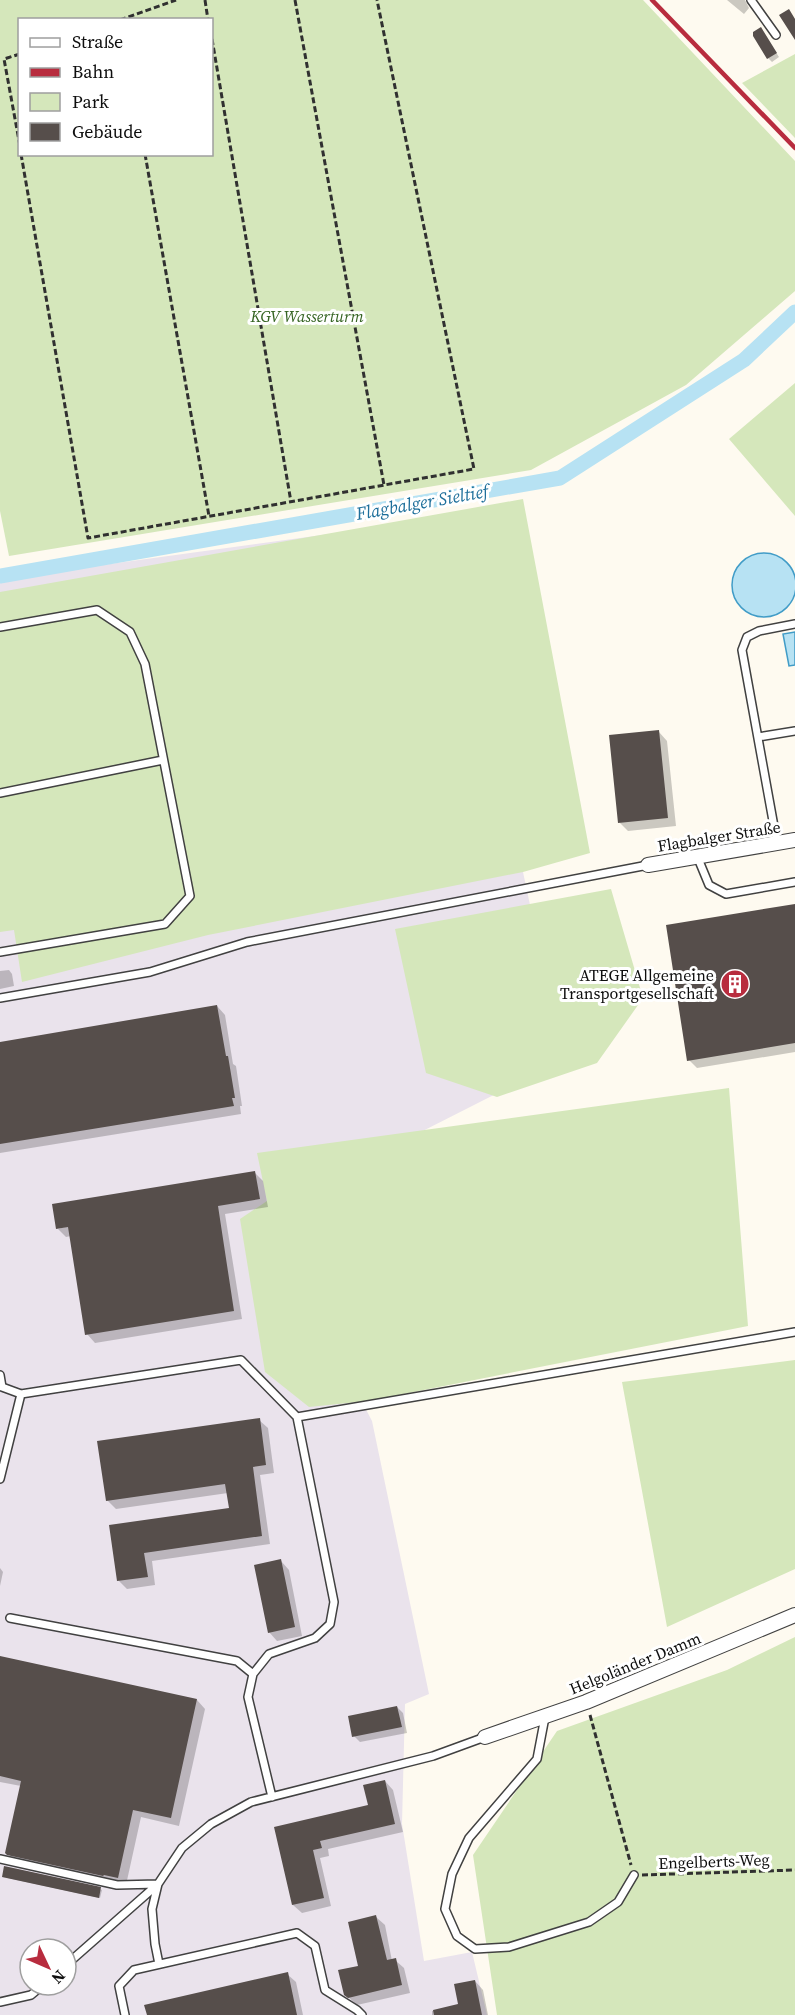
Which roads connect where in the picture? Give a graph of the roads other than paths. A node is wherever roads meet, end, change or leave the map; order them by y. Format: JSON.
{"nodes":[{"id":1,"x":751,"y":0,"type":"edge"},
{"id":2,"x":776,"y":35,"type":"dead end"},
{"id":3,"x":795,"y":624,"type":"edge"},
{"id":4,"x":0,"y":627,"type":"edge"},
{"id":5,"x":795,"y":730,"type":"edge"},
{"id":6,"x":758,"y":737,"type":"junction"},
{"id":7,"x":163,"y":760,"type":"junction"},
{"id":8,"x":0,"y":793,"type":"edge"},
{"id":9,"x":795,"y":840,"type":"edge"},
{"id":10,"x":777,"y":843,"type":"junction"},
{"id":11,"x":697,"y":856,"type":"junction"},
{"id":12,"x":648,"y":865,"type":"joint"},
{"id":13,"x":795,"y":882,"type":"edge"},
{"id":14,"x":0,"y":952,"type":"edge"},
{"id":15,"x":0,"y":998,"type":"edge"},
{"id":16,"x":795,"y":1332,"type":"edge"},
{"id":17,"x":0,"y":1375,"type":"edge"},
{"id":18,"x":21,"y":1394,"type":"junction"},
{"id":19,"x":297,"y":1417,"type":"junction"},
{"id":20,"x":0,"y":1479,"type":"edge"},
{"id":21,"x":795,"y":1615,"type":"edge"},
{"id":22,"x":10,"y":1618,"type":"dead end"},
{"id":23,"x":253,"y":1674,"type":"junction"},
{"id":24,"x":545,"y":1717,"type":"junction"},
{"id":25,"x":485,"y":1737,"type":"joint"},
{"id":26,"x":272,"y":1797,"type":"junction"},
{"id":27,"x":0,"y":1859,"type":"edge"},
{"id":28,"x":634,"y":1875,"type":"road end"},
{"id":29,"x":158,"y":1884,"type":"junction"},
{"id":30,"x":78,"y":1954,"type":"edge"},
{"id":31,"x":159,"y":1964,"type":"junction"},
{"id":32,"x":22,"y":1997,"type":"edge"},
{"id":33,"x":0,"y":2002,"type":"edge"},
{"id":34,"x":125,"y":2015,"type":"edge"},
{"id":35,"x":362,"y":2015,"type":"edge"}],
"edges":[{"from":1,"to":2,"type":"lane"},
{"from":3,"to":6,"type":"lane"},
{"from":4,"to":7,"type":"lane"},
{"from":5,"to":6,"type":"lane"},
{"from":6,"to":10,"type":"lane"},
{"from":7,"to":8,"type":"lane"},
{"from":7,"to":14,"type":"lane"},
{"from":9,"to":10,"type":"street","name":"Flagbalger Straße"},
{"from":10,"to":11,"type":"street","name":"Flagbalger Straße"},
{"from":11,"to":12,"type":"street","name":"Flagbalger Straße"},
{"from":11,"to":13,"type":"lane"},
{"from":12,"to":15,"type":"lane"},
{"from":16,"to":19,"type":"lane"},
{"from":17,"to":18,"type":"lane"},
{"from":18,"to":19,"type":"lane"},
{"from":18,"to":20,"type":"lane"},
{"from":19,"to":23,"type":"lane"},
{"from":21,"to":24,"type":"street","name":"Helgoländer Damm"},
{"from":22,"to":23,"type":"lane"},
{"from":23,"to":26,"type":"lane"},
{"from":24,"to":25,"type":"street","name":"Helgoländer Damm"},
{"from":24,"to":28,"type":"lane"},
{"from":25,"to":26,"type":"lane"},
{"from":26,"to":29,"type":"lane"},
{"from":27,"to":29,"type":"lane"},
{"from":29,"to":30,"type":"lane"},
{"from":29,"to":31,"type":"lane"},
{"from":31,"to":34,"type":"lane"},
{"from":31,"to":35,"type":"lane"},
{"from":32,"to":33,"type":"lane"}]}
